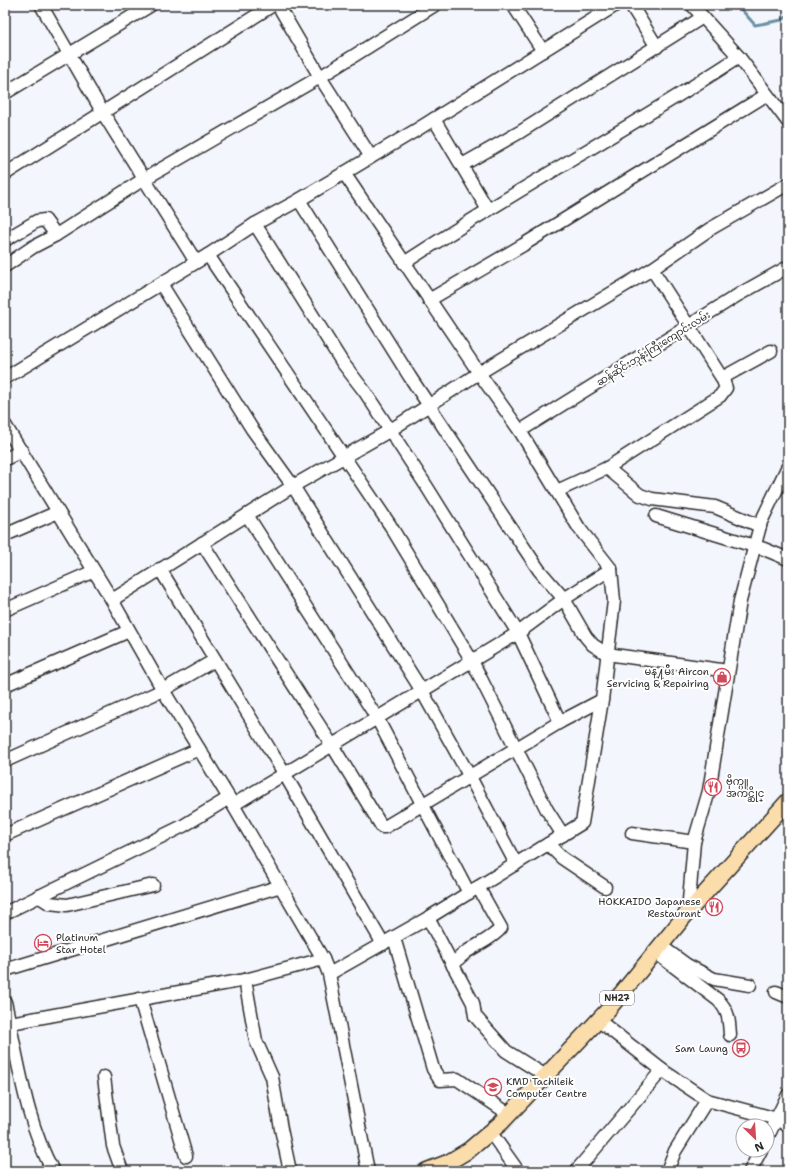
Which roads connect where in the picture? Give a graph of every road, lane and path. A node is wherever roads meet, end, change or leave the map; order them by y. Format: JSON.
{"nodes":[{"id":1,"x":41,"y":5,"type":"edge"},
{"id":2,"x":151,"y":5,"type":"edge"},
{"id":3,"x":273,"y":5,"type":"edge"},
{"id":4,"x":278,"y":5,"type":"edge"},
{"id":5,"x":435,"y":5,"type":"edge"},
{"id":6,"x":513,"y":5,"type":"edge"},
{"id":7,"x":616,"y":5,"type":"edge"},
{"id":8,"x":631,"y":5,"type":"edge"},
{"id":9,"x":692,"y":5,"type":"edge"},
{"id":10,"x":703,"y":17,"type":"junction"},
{"id":11,"x":657,"y":47,"type":"junction"},
{"id":12,"x":543,"y":51,"type":"junction"},
{"id":13,"x":69,"y":54,"type":"junction"},
{"id":14,"x":738,"y":57,"type":"junction"},
{"id":15,"x":320,"y":77,"type":"junction"},
{"id":16,"x":5,"y":93,"type":"edge"},
{"id":17,"x":766,"y":95,"type":"junction"},
{"id":18,"x":103,"y":113,"type":"junction"},
{"id":19,"x":434,"y":119,"type":"junction"},
{"id":20,"x":788,"y":122,"type":"edge"},
{"id":21,"x":371,"y":157,"type":"junction"},
{"id":22,"x":462,"y":165,"type":"junction"},
{"id":23,"x":344,"y":173,"type":"junction"},
{"id":24,"x":5,"y":174,"type":"edge"},
{"id":25,"x":144,"y":179,"type":"junction"},
{"id":26,"x":788,"y":184,"type":"edge"},
{"id":27,"x":299,"y":200,"type":"junction"},
{"id":28,"x":488,"y":210,"type":"junction"},
{"id":29,"x":255,"y":224,"type":"junction"},
{"id":30,"x":56,"y":235,"type":"junction"},
{"id":31,"x":5,"y":240,"type":"edge"},
{"id":32,"x":208,"y":255,"type":"junction"},
{"id":33,"x":196,"y":262,"type":"junction"},
{"id":34,"x":404,"y":263,"type":"junction"},
{"id":35,"x":5,"y":266,"type":"edge"},
{"id":36,"x":788,"y":267,"type":"edge"},
{"id":37,"x":652,"y":269,"type":"junction"},
{"id":38,"x":161,"y":284,"type":"junction"},
{"id":39,"x":429,"y":300,"type":"junction"},
{"id":40,"x":688,"y":326,"type":"junction"},
{"id":41,"x":771,"y":351,"type":"dead end"},
{"id":42,"x":479,"y":373,"type":"junction"},
{"id":43,"x":6,"y":375,"type":"edge"},
{"id":44,"x":722,"y":378,"type":"junction"},
{"id":45,"x":428,"y":405,"type":"junction"},
{"id":46,"x":5,"y":425,"type":"edge"},
{"id":47,"x":389,"y":431,"type":"junction"},
{"id":48,"x":520,"y":431,"type":"junction"},
{"id":49,"x":22,"y":451,"type":"junction"},
{"id":50,"x":344,"y":457,"type":"junction"},
{"id":51,"x":5,"y":459,"type":"edge"},
{"id":52,"x":788,"y":466,"type":"edge"},
{"id":53,"x":607,"y":468,"type":"junction"},
{"id":54,"x":293,"y":486,"type":"junction"},
{"id":55,"x":557,"y":491,"type":"junction"},
{"id":56,"x":58,"y":512,"type":"junction"},
{"id":57,"x":247,"y":515,"type":"junction"},
{"id":58,"x":656,"y":516,"type":"dead end"},
{"id":59,"x":760,"y":526,"type":"junction"},
{"id":60,"x":5,"y":535,"type":"edge"},
{"id":61,"x":202,"y":543,"type":"junction"},
{"id":62,"x":754,"y":546,"type":"junction"},
{"id":63,"x":788,"y":559,"type":"edge"},
{"id":64,"x":611,"y":569,"type":"junction"},
{"id":65,"x":160,"y":570,"type":"junction"},
{"id":66,"x":94,"y":571,"type":"junction"},
{"id":67,"x":564,"y":599,"type":"junction"},
{"id":68,"x":112,"y":600,"type":"junction"},
{"id":69,"x":5,"y":610,"type":"edge"},
{"id":70,"x":129,"y":631,"type":"junction"},
{"id":71,"x":518,"y":633,"type":"junction"},
{"id":72,"x":606,"y":654,"type":"junction"},
{"id":73,"x":215,"y":660,"type":"junction"},
{"id":74,"x":472,"y":661,"type":"junction"},
{"id":75,"x":728,"y":671,"type":"junction"},
{"id":76,"x":5,"y":685,"type":"edge"},
{"id":77,"x":163,"y":690,"type":"junction"},
{"id":78,"x":422,"y":691,"type":"junction"},
{"id":79,"x":602,"y":700,"type":"junction"},
{"id":80,"x":377,"y":718,"type":"junction"},
{"id":81,"x":560,"y":722,"type":"junction"},
{"id":82,"x":332,"y":745,"type":"junction"},
{"id":83,"x":199,"y":749,"type":"junction"},
{"id":84,"x":516,"y":749,"type":"junction"},
{"id":85,"x":5,"y":761,"type":"edge"},
{"id":86,"x":284,"y":773,"type":"junction"},
{"id":87,"x":470,"y":777,"type":"junction"},
{"id":88,"x":788,"y":801,"type":"edge"},
{"id":89,"x":231,"y":802,"type":"junction"},
{"id":90,"x":424,"y":805,"type":"junction"},
{"id":91,"x":632,"y":833,"type":"dead end"},
{"id":92,"x":5,"y":835,"type":"edge"},
{"id":93,"x":563,"y":835,"type":"junction"},
{"id":94,"x":694,"y":842,"type":"junction"},
{"id":95,"x":548,"y":844,"type":"junction"},
{"id":96,"x":516,"y":864,"type":"junction"},
{"id":97,"x":153,"y":885,"type":"dead end"},
{"id":98,"x":281,"y":886,"type":"junction"},
{"id":99,"x":605,"y":887,"type":"dead end"},
{"id":100,"x":474,"y":890,"type":"junction"},
{"id":101,"x":38,"y":896,"type":"junction"},
{"id":102,"x":688,"y":912,"type":"junction"},
{"id":103,"x":5,"y":913,"type":"edge"},
{"id":104,"x":428,"y":918,"type":"junction"},
{"id":105,"x":394,"y":938,"type":"junction"},
{"id":106,"x":383,"y":944,"type":"junction"},
{"id":107,"x":658,"y":949,"type":"junction"},
{"id":108,"x":322,"y":959,"type":"junction"},
{"id":109,"x":453,"y":966,"type":"junction"},
{"id":110,"x":5,"y":970,"type":"edge"},
{"id":111,"x":329,"y":974,"type":"junction"},
{"id":112,"x":245,"y":980,"type":"junction"},
{"id":113,"x":750,"y":985,"type":"dead end"},
{"id":114,"x":776,"y":992,"type":"dead end"},
{"id":115,"x":788,"y":997,"type":"edge"},
{"id":116,"x":140,"y":999,"type":"junction"},
{"id":117,"x":5,"y":1002,"type":"edge"},
{"id":118,"x":598,"y":1020,"type":"junction"},
{"id":119,"x":8,"y":1024,"type":"edge"},
{"id":120,"x":730,"y":1035,"type":"dead end"},
{"id":121,"x":662,"y":1070,"type":"junction"},
{"id":122,"x":546,"y":1076,"type":"junction"},
{"id":123,"x":104,"y":1077,"type":"dead end"},
{"id":124,"x":788,"y":1095,"type":"edge"},
{"id":125,"x":707,"y":1100,"type":"junction"},
{"id":126,"x":509,"y":1114,"type":"junction"},
{"id":127,"x":777,"y":1119,"type":"junction"},
{"id":128,"x":775,"y":1123,"type":"edge"},
{"id":129,"x":788,"y":1126,"type":"edge"},
{"id":130,"x":490,"y":1133,"type":"junction"},
{"id":131,"x":186,"y":1156,"type":"dead end"},
{"id":132,"x":757,"y":1158,"type":"edge"},
{"id":133,"x":53,"y":1171,"type":"edge"},
{"id":134,"x":122,"y":1171,"type":"edge"},
{"id":135,"x":290,"y":1171,"type":"edge"},
{"id":136,"x":368,"y":1171,"type":"edge"},
{"id":137,"x":426,"y":1171,"type":"edge"},
{"id":138,"x":518,"y":1171,"type":"edge"},
{"id":139,"x":576,"y":1171,"type":"edge"},
{"id":140,"x":667,"y":1171,"type":"edge"},
{"id":141,"x":750,"y":1171,"type":"edge"}],
"edges":[{"from":1,"to":13,"type":"street"},
{"from":2,"to":13,"type":"street"},
{"from":3,"to":18,"type":"street"},
{"from":4,"to":15,"type":"street"},
{"from":5,"to":15,"type":"street"},
{"from":6,"to":12,"type":"street"},
{"from":7,"to":12,"type":"street"},
{"from":8,"to":11,"type":"street"},
{"from":9,"to":10,"type":"street"},
{"from":10,"to":11,"type":"street"},
{"from":10,"to":14,"type":"street"},
{"from":11,"to":22,"type":"street"},
{"from":12,"to":19,"type":"street"},
{"from":13,"to":16,"type":"street"},
{"from":13,"to":18,"type":"street"},
{"from":14,"to":17,"type":"street"},
{"from":14,"to":28,"type":"street"},
{"from":15,"to":21,"type":"street"},
{"from":15,"to":25,"type":"street"},
{"from":17,"to":20,"type":"street"},
{"from":17,"to":39,"type":"street"},
{"from":18,"to":24,"type":"street"},
{"from":18,"to":25,"type":"street"},
{"from":19,"to":21,"type":"street"},
{"from":19,"to":22,"type":"street"},
{"from":21,"to":23,"type":"street"},
{"from":22,"to":28,"type":"street"},
{"from":23,"to":27,"type":"street"},
{"from":23,"to":34,"type":"street"},
{"from":25,"to":30,"type":"street"},
{"from":25,"to":33,"type":"street"},
{"from":26,"to":37,"type":"street"},
{"from":27,"to":29,"type":"street"},
{"from":27,"to":45,"type":"street"},
{"from":28,"to":34,"type":"street"},
{"from":29,"to":32,"type":"street"},
{"from":29,"to":47,"type":"street"},
{"from":30,"to":31,"type":"street"},
{"from":30,"to":35,"type":"street"},
{"from":32,"to":33,"type":"street"},
{"from":32,"to":50,"type":"street"},
{"from":33,"to":38,"type":"street"},
{"from":34,"to":39,"type":"street"},
{"from":36,"to":40,"type":"street","name":"ဆန်ဆိုင်းဘုန်းကြီးကျောင်းလမ်း"},
{"from":37,"to":40,"type":"street"},
{"from":37,"to":42,"type":"street"},
{"from":38,"to":43,"type":"street"},
{"from":38,"to":54,"type":"street"},
{"from":39,"to":42,"type":"street"},
{"from":40,"to":44,"type":"street"},
{"from":40,"to":48,"type":"street","name":"ဆန်ဆိုင်းဘုန်းကြီးကျောင်းလမ်း"},
{"from":41,"to":44,"type":"street"},
{"from":42,"to":45,"type":"street"},
{"from":42,"to":48,"type":"street"},
{"from":44,"to":53,"type":"street"},
{"from":45,"to":47,"type":"street"},
{"from":45,"to":67,"type":"street"},
{"from":46,"to":49,"type":"street"},
{"from":47,"to":50,"type":"street"},
{"from":47,"to":71,"type":"street"},
{"from":48,"to":55,"type":"street"},
{"from":49,"to":51,"type":"street"},
{"from":49,"to":56,"type":"street"},
{"from":50,"to":54,"type":"street"},
{"from":50,"to":74,"type":"street"},
{"from":52,"to":59,"type":"street"},
{"from":53,"to":55,"type":"street"},
{"from":53,"to":59,"type":"street"},
{"from":54,"to":57,"type":"street"},
{"from":54,"to":78,"type":"street"},
{"from":55,"to":64,"type":"street"},
{"from":56,"to":60,"type":"street"},
{"from":56,"to":66,"type":"street"},
{"from":57,"to":61,"type":"street"},
{"from":57,"to":80,"type":"street"},
{"from":58,"to":62,"type":"street"},
{"from":59,"to":62,"type":"street"},
{"from":61,"to":65,"type":"street"},
{"from":61,"to":82,"type":"street"},
{"from":62,"to":63,"type":"street"},
{"from":62,"to":75,"type":"street"},
{"from":64,"to":67,"type":"street"},
{"from":64,"to":72,"type":"street"},
{"from":65,"to":68,"type":"street"},
{"from":65,"to":73,"type":"street"},
{"from":66,"to":68,"type":"street"},
{"from":66,"to":69,"type":"street"},
{"from":67,"to":71,"type":"street"},
{"from":67,"to":72,"type":"street"},
{"from":68,"to":70,"type":"street"},
{"from":70,"to":76,"type":"street"},
{"from":70,"to":77,"type":"street"},
{"from":71,"to":74,"type":"street"},
{"from":71,"to":81,"type":"street"},
{"from":72,"to":75,"type":"street"},
{"from":72,"to":79,"type":"street"},
{"from":73,"to":77,"type":"street"},
{"from":73,"to":86,"type":"street"},
{"from":74,"to":78,"type":"street"},
{"from":74,"to":84,"type":"street"},
{"from":75,"to":94,"type":"street"},
{"from":77,"to":83,"type":"street"},
{"from":77,"to":85,"type":"street"},
{"from":78,"to":80,"type":"street"},
{"from":78,"to":87,"type":"street"},
{"from":79,"to":81,"type":"street"},
{"from":79,"to":93,"type":"street"},
{"from":80,"to":82,"type":"street"},
{"from":80,"to":90,"type":"street"},
{"from":81,"to":84,"type":"street"},
{"from":82,"to":86,"type":"street"},
{"from":82,"to":90,"type":"street"},
{"from":83,"to":89,"type":"street"},
{"from":83,"to":92,"type":"street"},
{"from":84,"to":87,"type":"street"},
{"from":84,"to":93,"type":"street"},
{"from":86,"to":89,"type":"street"},
{"from":86,"to":106,"type":"street"},
{"from":87,"to":90,"type":"street"},
{"from":87,"to":96,"type":"street"},
{"from":88,"to":102,"type":"main road","number":"NH27"},
{"from":89,"to":98,"type":"street"},
{"from":89,"to":101,"type":"street"},
{"from":90,"to":100,"type":"street"},
{"from":91,"to":94,"type":"street"},
{"from":93,"to":95,"type":"street"},
{"from":94,"to":102,"type":"street"},
{"from":95,"to":96,"type":"street"},
{"from":95,"to":99,"type":"street"},
{"from":96,"to":100,"type":"street"},
{"from":97,"to":101,"type":"street"},
{"from":98,"to":108,"type":"street"},
{"from":98,"to":110,"type":"street"},
{"from":100,"to":104,"type":"street"},
{"from":100,"to":109,"type":"street"},
{"from":101,"to":103,"type":"street"},
{"from":102,"to":107,"type":"main road","number":"NH27"},
{"from":104,"to":105,"type":"street"},
{"from":104,"to":109,"type":"street"},
{"from":105,"to":106,"type":"street"},
{"from":105,"to":126,"type":"street"},
{"from":106,"to":111,"type":"street"},
{"from":107,"to":113,"type":"street"},
{"from":107,"to":118,"type":"main road","number":"NH27"},
{"from":107,"to":120,"type":"street"},
{"from":108,"to":111,"type":"street"},
{"from":108,"to":112,"type":"street"},
{"from":109,"to":122,"type":"street"},
{"from":111,"to":136,"type":"street"},
{"from":112,"to":116,"type":"street"},
{"from":112,"to":135,"type":"street"},
{"from":114,"to":115,"type":"street"},
{"from":116,"to":119,"type":"street"},
{"from":116,"to":131,"type":"street"},
{"from":117,"to":119,"type":"street"},
{"from":118,"to":121,"type":"street"},
{"from":118,"to":122,"type":"main road","number":"NH27"},
{"from":119,"to":133,"type":"street"},
{"from":121,"to":125,"type":"street"},
{"from":121,"to":139,"type":"street"},
{"from":122,"to":126,"type":"main road","number":"NH27"},
{"from":123,"to":134,"type":"street"},
{"from":124,"to":127,"type":"street"},
{"from":125,"to":127,"type":"street"},
{"from":125,"to":140,"type":"street"},
{"from":126,"to":130,"type":"main road","number":"NH27"},
{"from":127,"to":128,"type":"street"},
{"from":127,"to":129,"type":"street"},
{"from":130,"to":137,"type":"main road","number":"NH27"},
{"from":130,"to":138,"type":"street"},
{"from":132,"to":141,"type":"street"}]}
